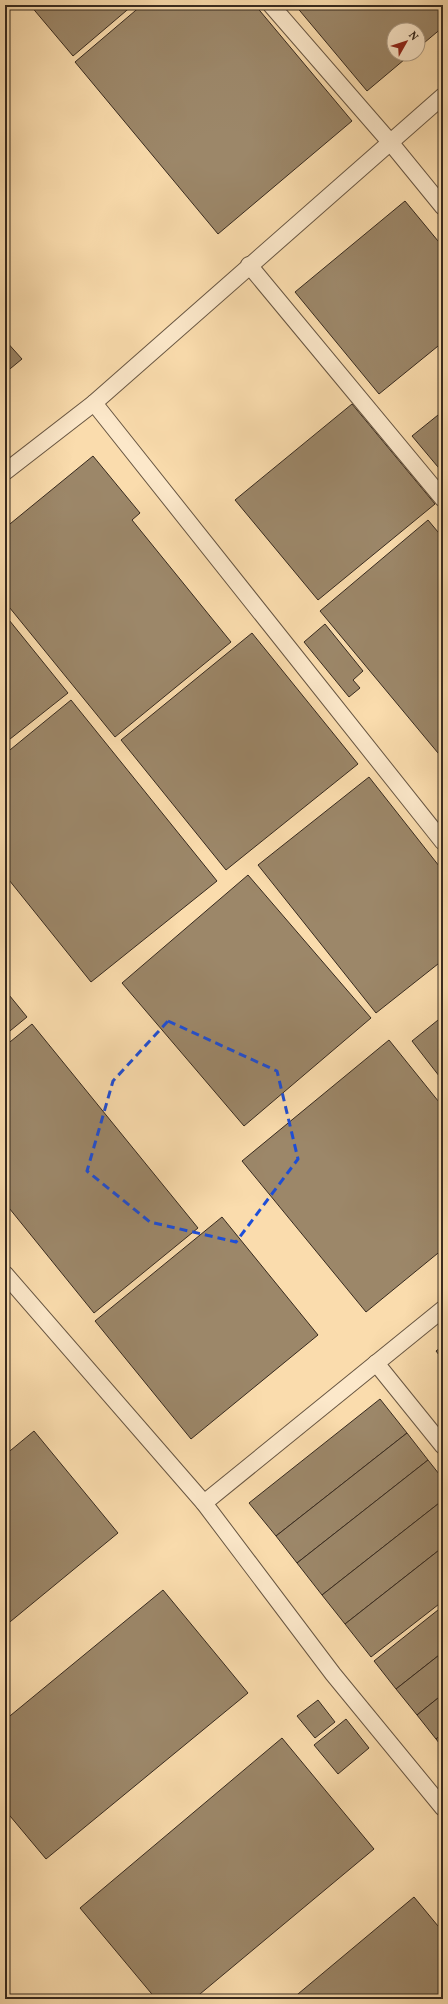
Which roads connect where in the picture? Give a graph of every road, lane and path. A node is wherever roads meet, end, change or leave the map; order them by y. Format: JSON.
{"nodes":[{"id":1,"x":271,"y":5,"type":"edge"},
{"id":2,"x":443,"y":96,"type":"edge"},
{"id":3,"x":390,"y":142,"type":"junction"},
{"id":4,"x":443,"y":207,"type":"edge"},
{"id":5,"x":250,"y":265,"type":"junction"},
{"id":6,"x":94,"y":403,"type":"junction"},
{"id":7,"x":5,"y":472,"type":"edge"},
{"id":8,"x":443,"y":499,"type":"edge"},
{"id":9,"x":443,"y":842,"type":"edge"},
{"id":10,"x":5,"y":1274,"type":"edge"},
{"id":11,"x":443,"y":1309,"type":"edge"},
{"id":12,"x":376,"y":1363,"type":"junction"},
{"id":13,"x":443,"y":1446,"type":"edge"},
{"id":14,"x":204,"y":1503,"type":"junction"},
{"id":15,"x":443,"y":1808,"type":"edge"}],
"edges":[{"from":1,"to":3,"type":"lane"},
{"from":2,"to":3,"type":"lane"},
{"from":3,"to":4,"type":"lane"},
{"from":3,"to":5,"type":"lane"},
{"from":5,"to":6,"type":"lane"},
{"from":5,"to":8,"type":"lane"},
{"from":6,"to":7,"type":"lane"},
{"from":6,"to":9,"type":"lane"},
{"from":10,"to":14,"type":"lane"},
{"from":11,"to":12,"type":"lane"},
{"from":12,"to":13,"type":"lane"},
{"from":12,"to":14,"type":"lane"},
{"from":14,"to":15,"type":"lane"}]}
